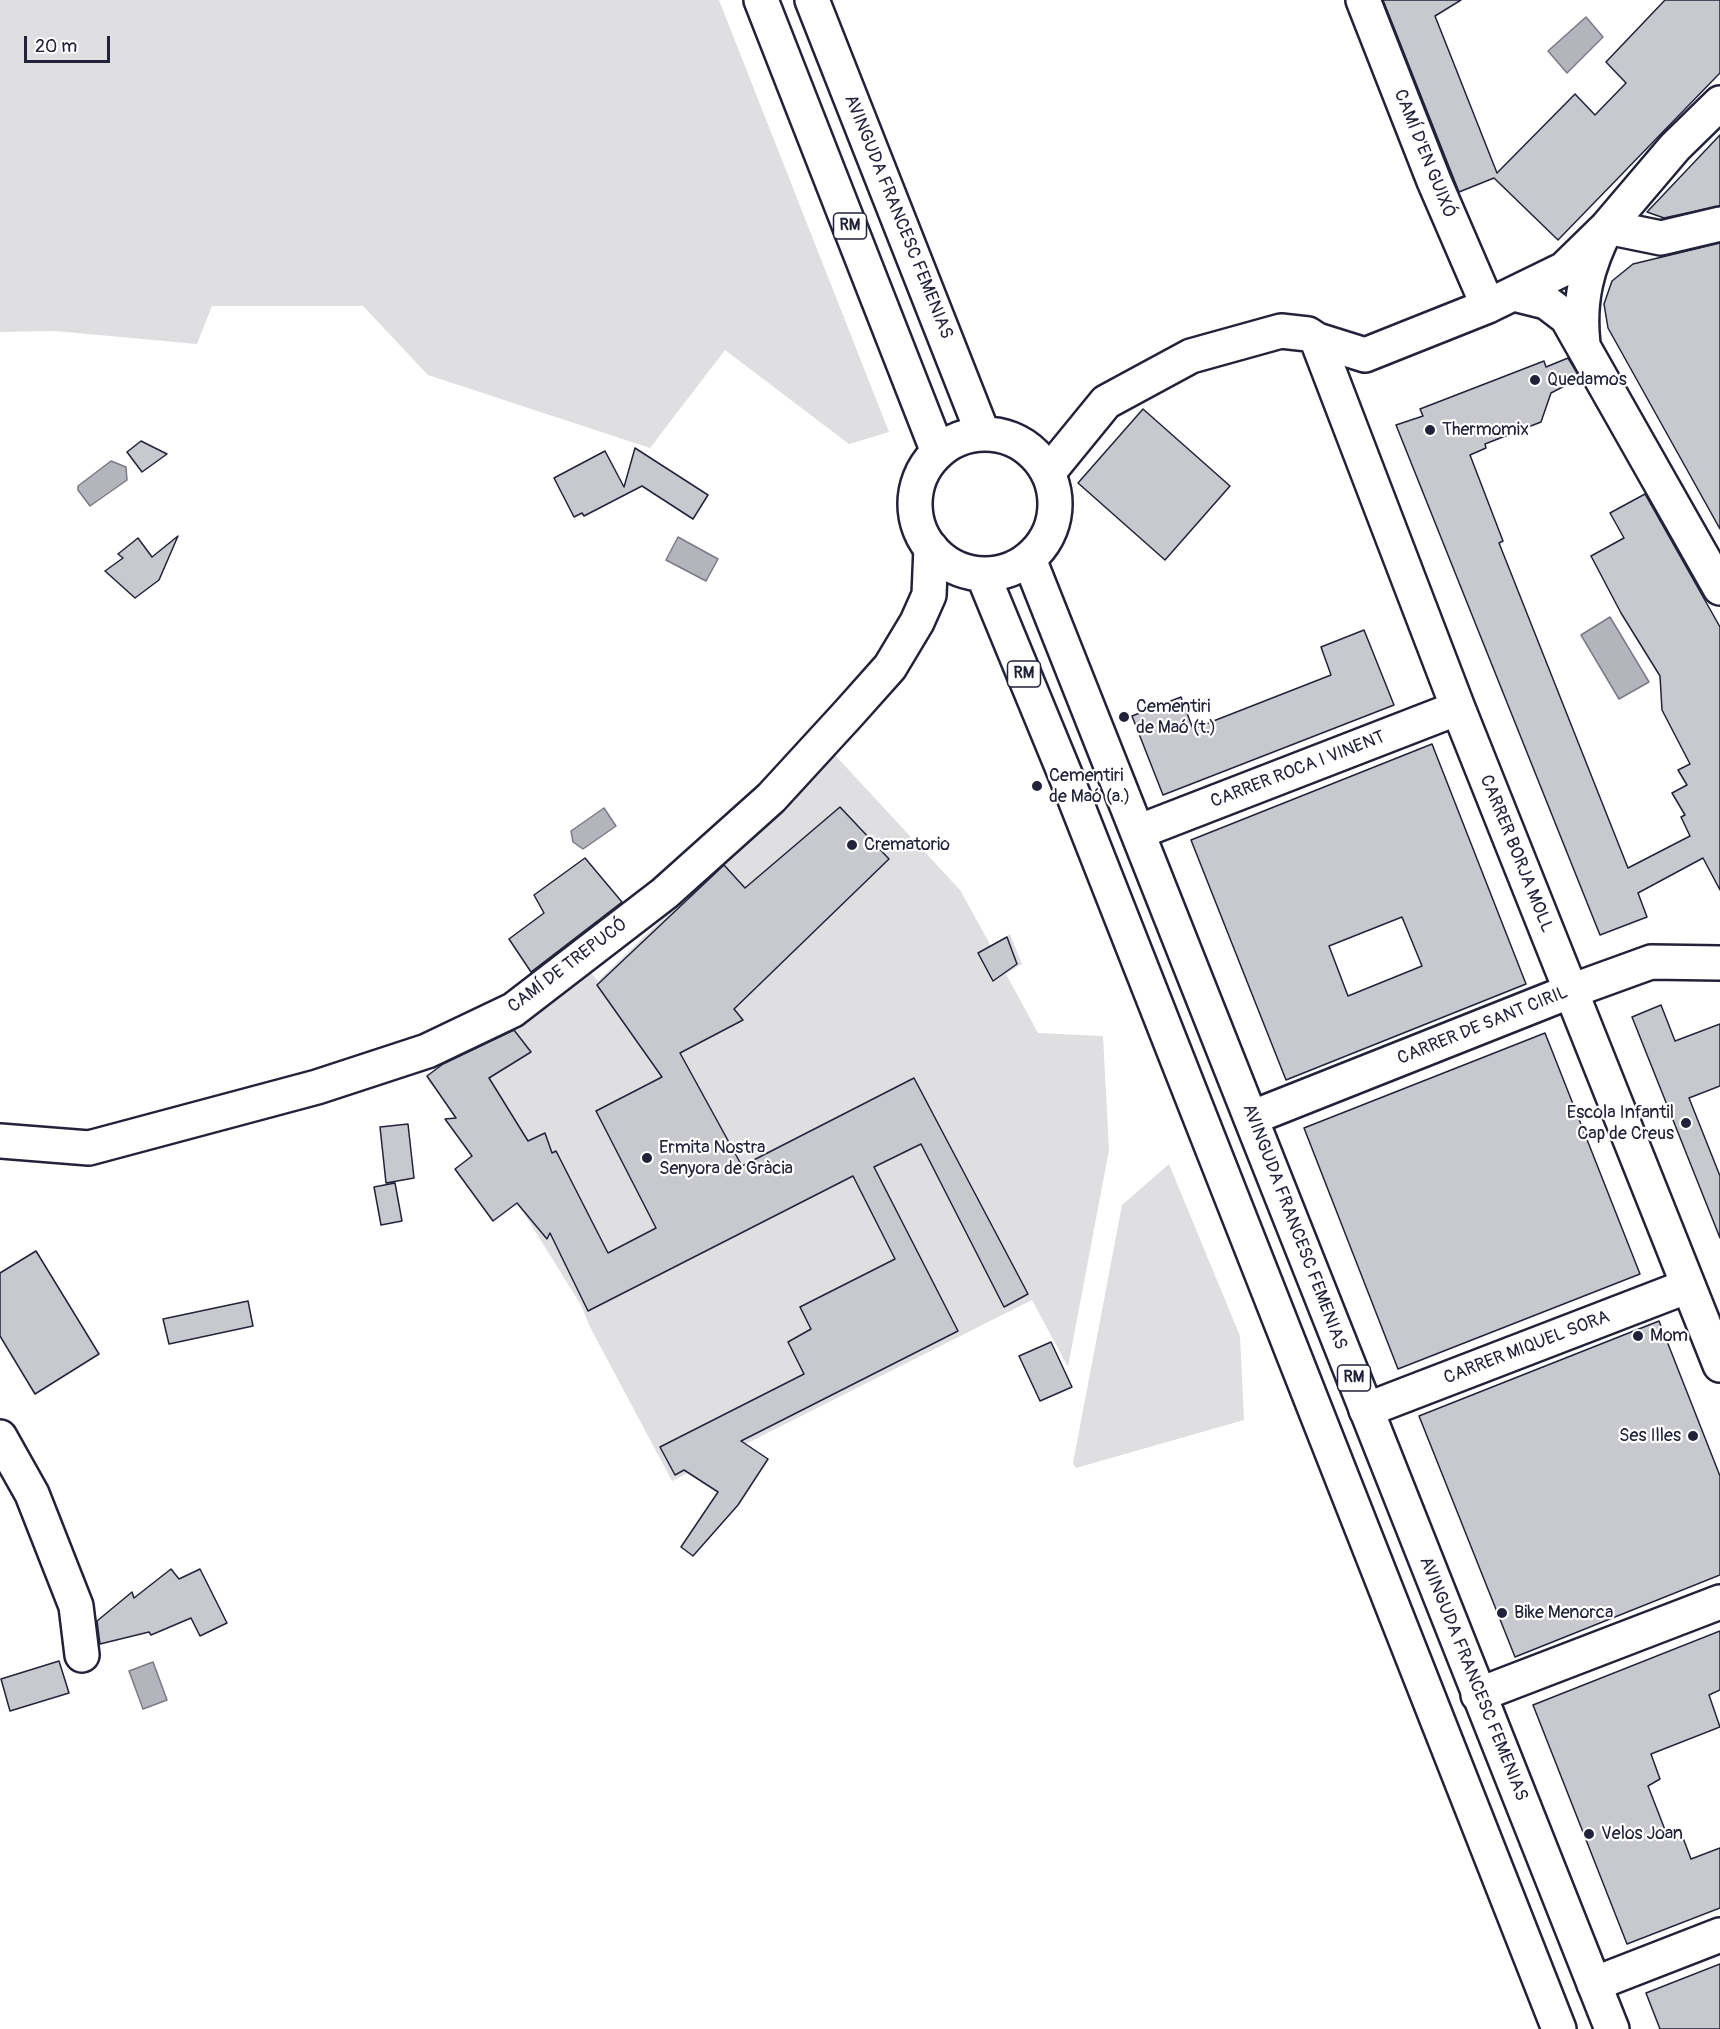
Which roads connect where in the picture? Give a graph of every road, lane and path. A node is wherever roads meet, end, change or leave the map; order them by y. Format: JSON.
{"nodes":[{"id":1,"x":761,"y":0,"type":"edge"},
{"id":2,"x":812,"y":0,"type":"edge"},
{"id":3,"x":1364,"y":0,"type":"edge"},
{"id":4,"x":1720,"y":103,"type":"edge"},
{"id":5,"x":1720,"y":224,"type":"edge"},
{"id":6,"x":1607,"y":226,"type":"junction"},
{"id":7,"x":1501,"y":300,"type":"junction"},
{"id":8,"x":1317,"y":340,"type":"junction"},
{"id":9,"x":1583,"y":346,"type":"junction"},
{"id":10,"x":983,"y":434,"type":"junction"},
{"id":11,"x":938,"y":452,"type":"junction"},
{"id":12,"x":1048,"y":473,"type":"junction"},
{"id":13,"x":930,"y":548,"type":"junction"},
{"id":14,"x":1029,"y":559,"type":"junction"},
{"id":15,"x":983,"y":575,"type":"junction"},
{"id":16,"x":1720,"y":588,"type":"edge"},
{"id":17,"x":1458,"y":708,"type":"junction"},
{"id":18,"x":1138,"y":832,"type":"junction"},
{"id":19,"x":1720,"y":963,"type":"edge"},
{"id":20,"x":1571,"y":991,"type":"junction"},
{"id":21,"x":1251,"y":1118,"type":"junction"},
{"id":22,"x":0,"y":1141,"type":"edge"},
{"id":23,"x":1688,"y":1286,"type":"junction"},
{"id":24,"x":1720,"y":1365,"type":"edge"},
{"id":25,"x":1366,"y":1410,"type":"junction"},
{"id":26,"x":0,"y":1437,"type":"edge"},
{"id":27,"x":1720,"y":1602,"type":"edge"},
{"id":28,"x":82,"y":1655,"type":"dead end"},
{"id":29,"x":1479,"y":1695,"type":"junction"},
{"id":30,"x":1720,"y":1935,"type":"edge"},
{"id":31,"x":1594,"y":1984,"type":"junction"},
{"id":32,"x":1559,"y":2029,"type":"edge"},
{"id":33,"x":1612,"y":2029,"type":"edge"}],
"edges":[{"from":1,"to":11,"type":"street","number":"RM"},
{"from":2,"to":10,"type":"street","name":"AVINGUDA FRANCESC FEMENIAS"},
{"from":3,"to":7,"type":"street","name":"CAMÍ D'EN GUIXÓ"},
{"from":4,"to":6,"type":"street"},
{"from":5,"to":6,"type":"street"},
{"from":6,"to":7,"type":"street"},
{"from":6,"to":9,"type":"street"},
{"from":7,"to":8,"type":"street"},
{"from":7,"to":9,"type":"street"},
{"from":8,"to":12,"type":"street"},
{"from":8,"to":17,"type":"street","name":"CARRER BORJA MOLL"},
{"from":9,"to":16,"type":"street"},
{"from":10,"to":11,"type":"street"},
{"from":10,"to":12,"type":"street"},
{"from":11,"to":13,"type":"street"},
{"from":12,"to":14,"type":"street"},
{"from":13,"to":15,"type":"street"},
{"from":13,"to":22,"type":"street","name":"CAMÍ DE TREPUCÓ"},
{"from":14,"to":15,"type":"street"},
{"from":14,"to":18,"type":"street","name":"AVINGUDA FRANCESC FEMENIAS","number":"RM"},
{"from":15,"to":32,"type":"street","number":"RM"},
{"from":17,"to":18,"type":"street","name":"CARRER ROCA I VINENT"},
{"from":17,"to":20,"type":"street","name":"CARRER BORJA MOLL"},
{"from":18,"to":21,"type":"street","name":"AVINGUDA FRANCESC FEMENIAS","number":"RM"},
{"from":19,"to":20,"type":"street","name":"CARRER DE SANT CIRIL"},
{"from":20,"to":21,"type":"street","name":"CARRER DE SANT CIRIL"},
{"from":20,"to":23,"type":"street","name":"CARRER BORJA MOLL"},
{"from":21,"to":25,"type":"street","name":"AVINGUDA FRANCESC FEMENIAS","number":"RM"},
{"from":23,"to":24,"type":"street","name":"CARRER BORJA MOLL"},
{"from":23,"to":25,"type":"street","name":"CARRER MIQUEL SORA"},
{"from":25,"to":29,"type":"street","name":"AVINGUDA FRANCESC FEMENIAS","number":"RM"},
{"from":26,"to":28,"type":"street"},
{"from":27,"to":29,"type":"street"},
{"from":29,"to":31,"type":"street","name":"AVINGUDA FRANCESC FEMENIAS","number":"RM"},
{"from":30,"to":31,"type":"street"},
{"from":31,"to":33,"type":"street","name":"AVINGUDA FRANCESC FEMENIAS","number":"RM"}]}
